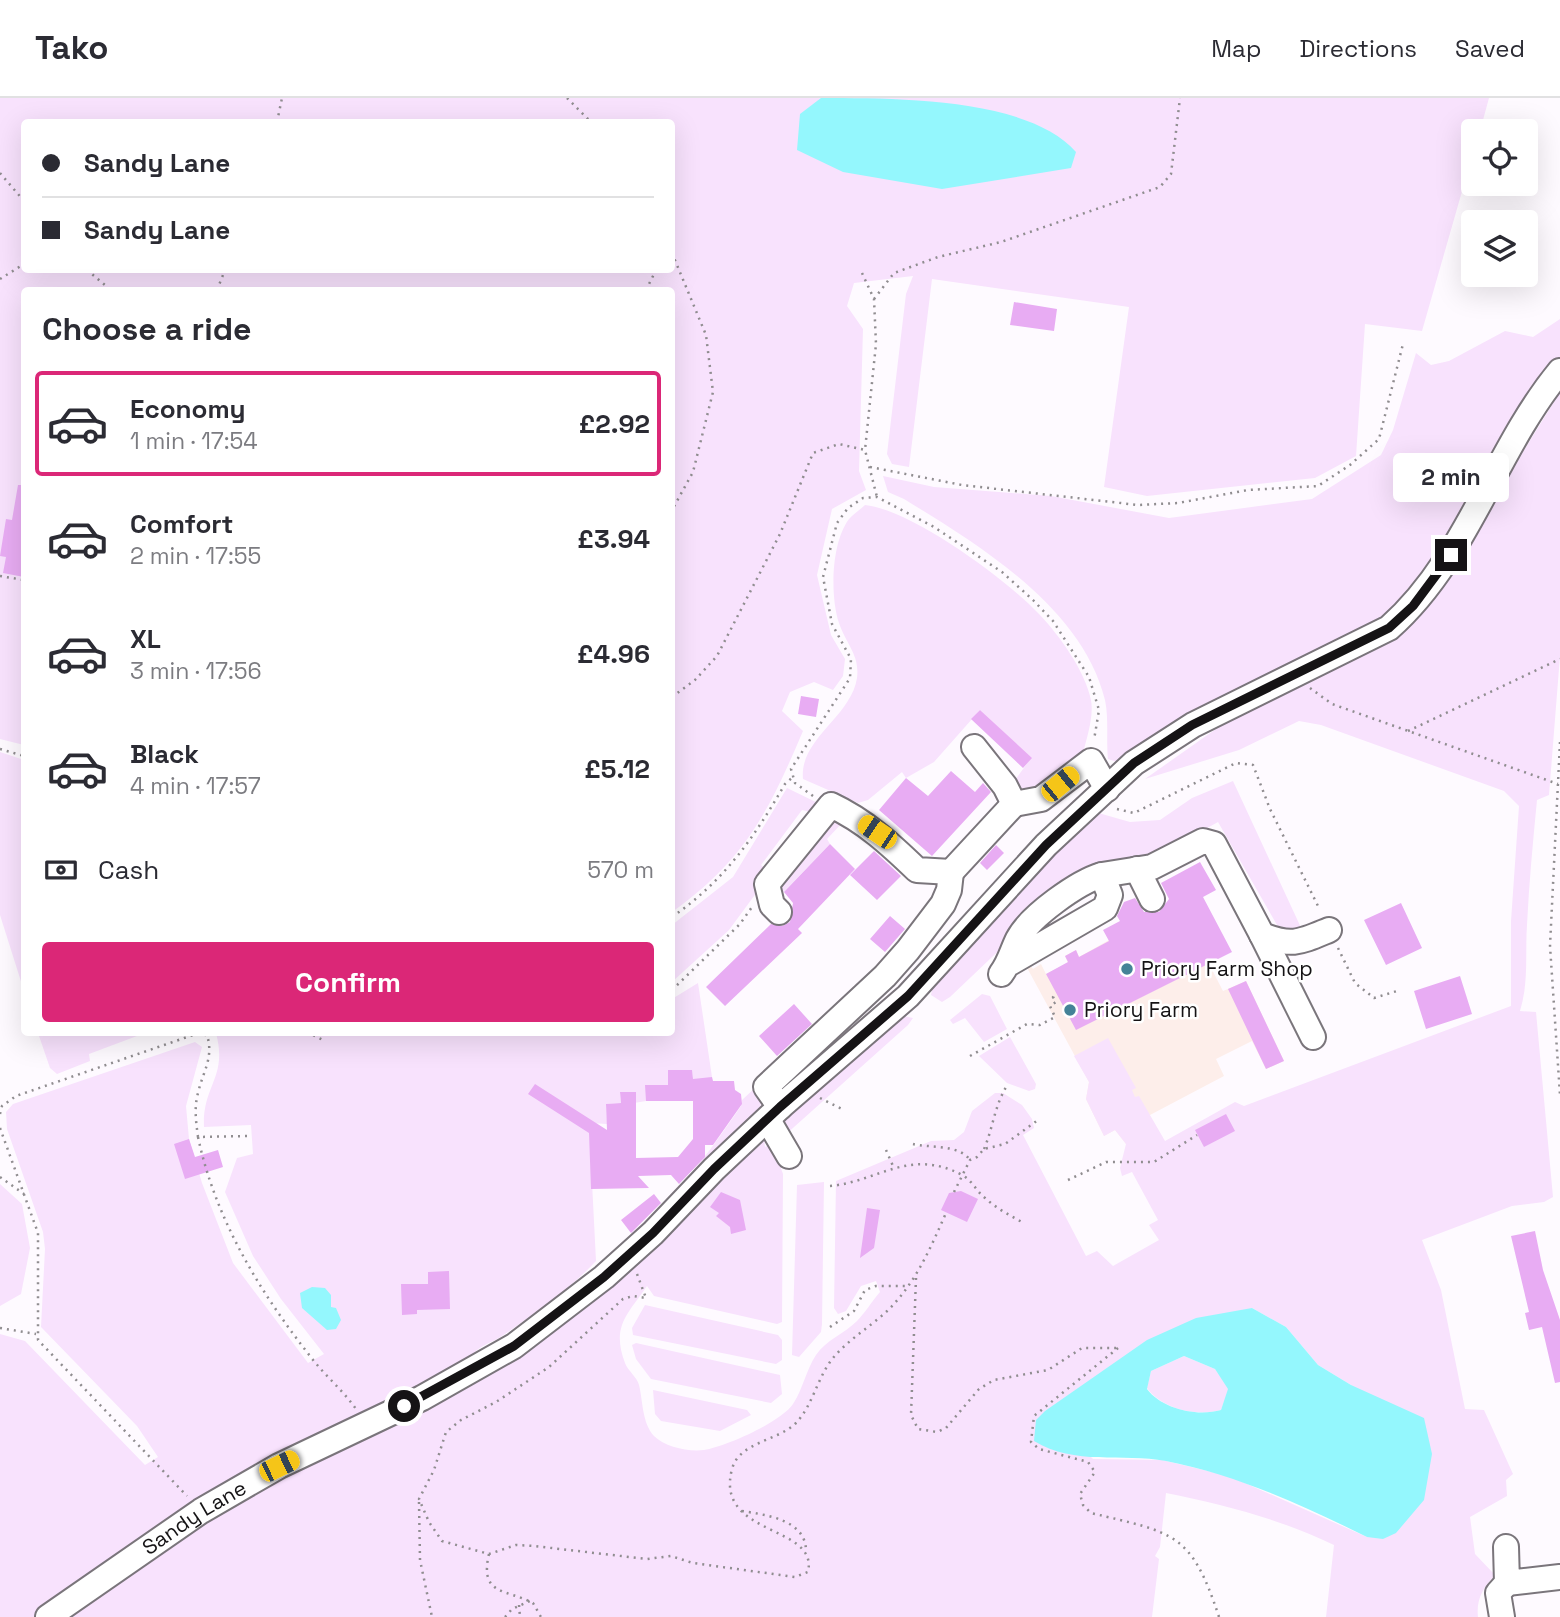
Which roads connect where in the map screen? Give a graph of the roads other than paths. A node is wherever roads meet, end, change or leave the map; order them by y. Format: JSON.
{"nodes":[{"id":1,"x":1560,"y":370,"type":"edge"},
{"id":2,"x":974,"y":747,"type":"dead end"},
{"id":3,"x":1107,"y":789,"type":"junction"},
{"id":4,"x":1014,"y":804,"type":"junction"},
{"id":5,"x":1137,"y":869,"type":"junction"},
{"id":6,"x":951,"y":872,"type":"junction"},
{"id":7,"x":1152,"y":899,"type":"dead end"},
{"id":8,"x":779,"y":912,"type":"dead end"},
{"id":9,"x":1329,"y":930,"type":"road end"},
{"id":10,"x":1262,"y":935,"type":"junction"},
{"id":11,"x":1005,"y":968,"type":"dead end"},
{"id":12,"x":1313,"y":1037,"type":"dead end"},
{"id":13,"x":774,"y":1114,"type":"junction"},
{"id":14,"x":789,"y":1156,"type":"dead end"},
{"id":15,"x":1506,"y":1547,"type":"dead end"},
{"id":16,"x":1560,"y":1577,"type":"edge"},
{"id":17,"x":1507,"y":1583,"type":"junction"},
{"id":18,"x":48,"y":1617,"type":"edge"},
{"id":19,"x":1502,"y":1617,"type":"edge"}],
"edges":[{"from":1,"to":3,"type":"street","name":"Sandy Lane"},
{"from":2,"to":4,"type":"street"},
{"from":3,"to":4,"type":"street"},
{"from":3,"to":13,"type":"street","name":"Sandy Lane"},
{"from":4,"to":6,"type":"street"},
{"from":5,"to":7,"type":"street"},
{"from":5,"to":10,"type":"street"},
{"from":5,"to":11,"type":"street"},
{"from":6,"to":8,"type":"street"},
{"from":6,"to":13,"type":"street"},
{"from":9,"to":10,"type":"street"},
{"from":10,"to":12,"type":"street"},
{"from":13,"to":14,"type":"street"},
{"from":13,"to":18,"type":"street","name":"Sandy Lane"},
{"from":15,"to":17,"type":"street"},
{"from":16,"to":17,"type":"street"},
{"from":17,"to":19,"type":"street"}]}
